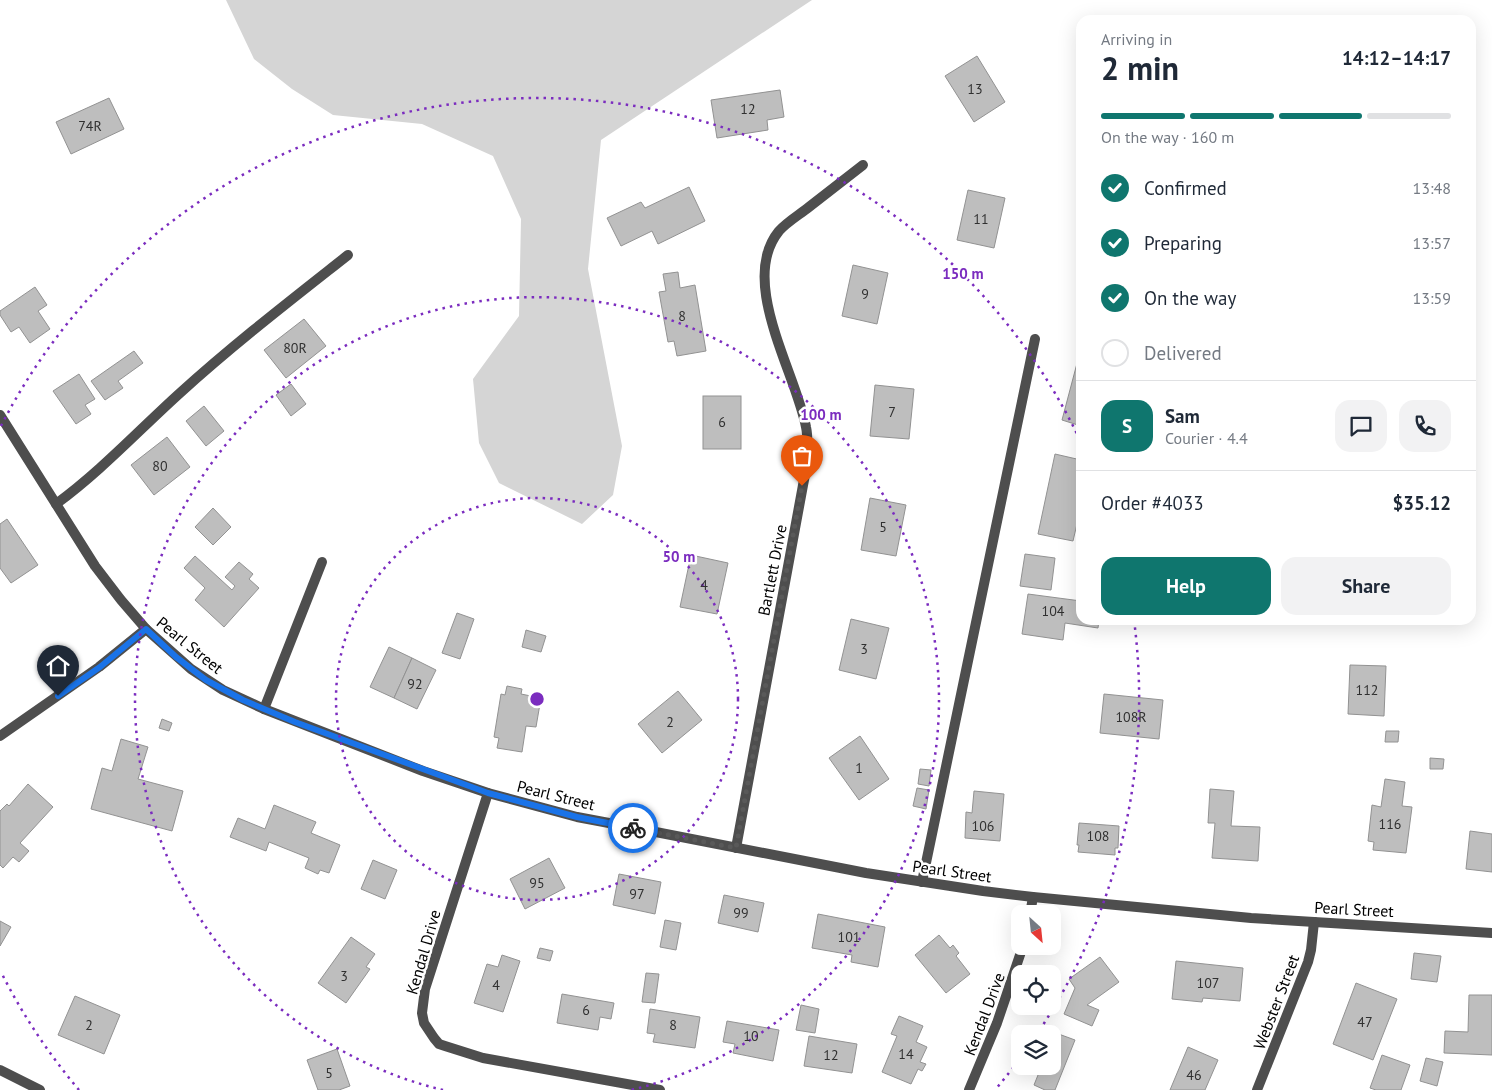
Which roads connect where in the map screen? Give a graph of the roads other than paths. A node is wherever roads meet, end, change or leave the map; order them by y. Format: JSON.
{"nodes":[{"id":1,"x":863,"y":165,"type":"dead end"},
{"id":2,"x":348,"y":255,"type":"dead end"},
{"id":3,"x":1035,"y":339,"type":"dead end"},
{"id":4,"x":0,"y":414,"type":"edge"},
{"id":5,"x":56,"y":504,"type":"junction"},
{"id":6,"x":322,"y":562,"type":"dead end"},
{"id":7,"x":146,"y":629,"type":"junction"},
{"id":8,"x":264,"y":709,"type":"junction"},
{"id":9,"x":0,"y":736,"type":"edge"},
{"id":10,"x":488,"y":793,"type":"junction"},
{"id":11,"x":736,"y":848,"type":"junction"},
{"id":12,"x":922,"y":882,"type":"junction"},
{"id":13,"x":1033,"y":897,"type":"junction"},
{"id":14,"x":1032,"y":905,"type":"edge"},
{"id":15,"x":1314,"y":922,"type":"junction"},
{"id":16,"x":1492,"y":933,"type":"edge"},
{"id":17,"x":1020,"y":955,"type":"edge"},
{"id":18,"x":0,"y":1070,"type":"edge"},
{"id":19,"x":40,"y":1090,"type":"edge"},
{"id":20,"x":660,"y":1090,"type":"edge"},
{"id":21,"x":969,"y":1090,"type":"edge"},
{"id":22,"x":1258,"y":1090,"type":"edge"}],
"edges":[{"from":1,"to":11,"type":"street","name":"Bartlett Drive"},
{"from":2,"to":5,"type":"street"},
{"from":3,"to":12,"type":"street"},
{"from":4,"to":5,"type":"street","name":"Pearl Street"},
{"from":5,"to":7,"type":"street","name":"Pearl Street"},
{"from":6,"to":8,"type":"street"},
{"from":7,"to":8,"type":"street","name":"Pearl Street"},
{"from":7,"to":9,"type":"street"},
{"from":8,"to":10,"type":"street","name":"Pearl Street"},
{"from":10,"to":11,"type":"street","name":"Pearl Street"},
{"from":10,"to":20,"type":"street","name":"Kendal Drive"},
{"from":11,"to":12,"type":"street","name":"Pearl Street"},
{"from":12,"to":13,"type":"street","name":"Pearl Street"},
{"from":13,"to":14,"type":"street"},
{"from":13,"to":15,"type":"street","name":"Pearl Street"},
{"from":15,"to":16,"type":"street","name":"Pearl Street"},
{"from":15,"to":22,"type":"street","name":"Webster Street"},
{"from":17,"to":21,"type":"street","name":"Kendal Drive"},
{"from":18,"to":19,"type":"street"}]}
